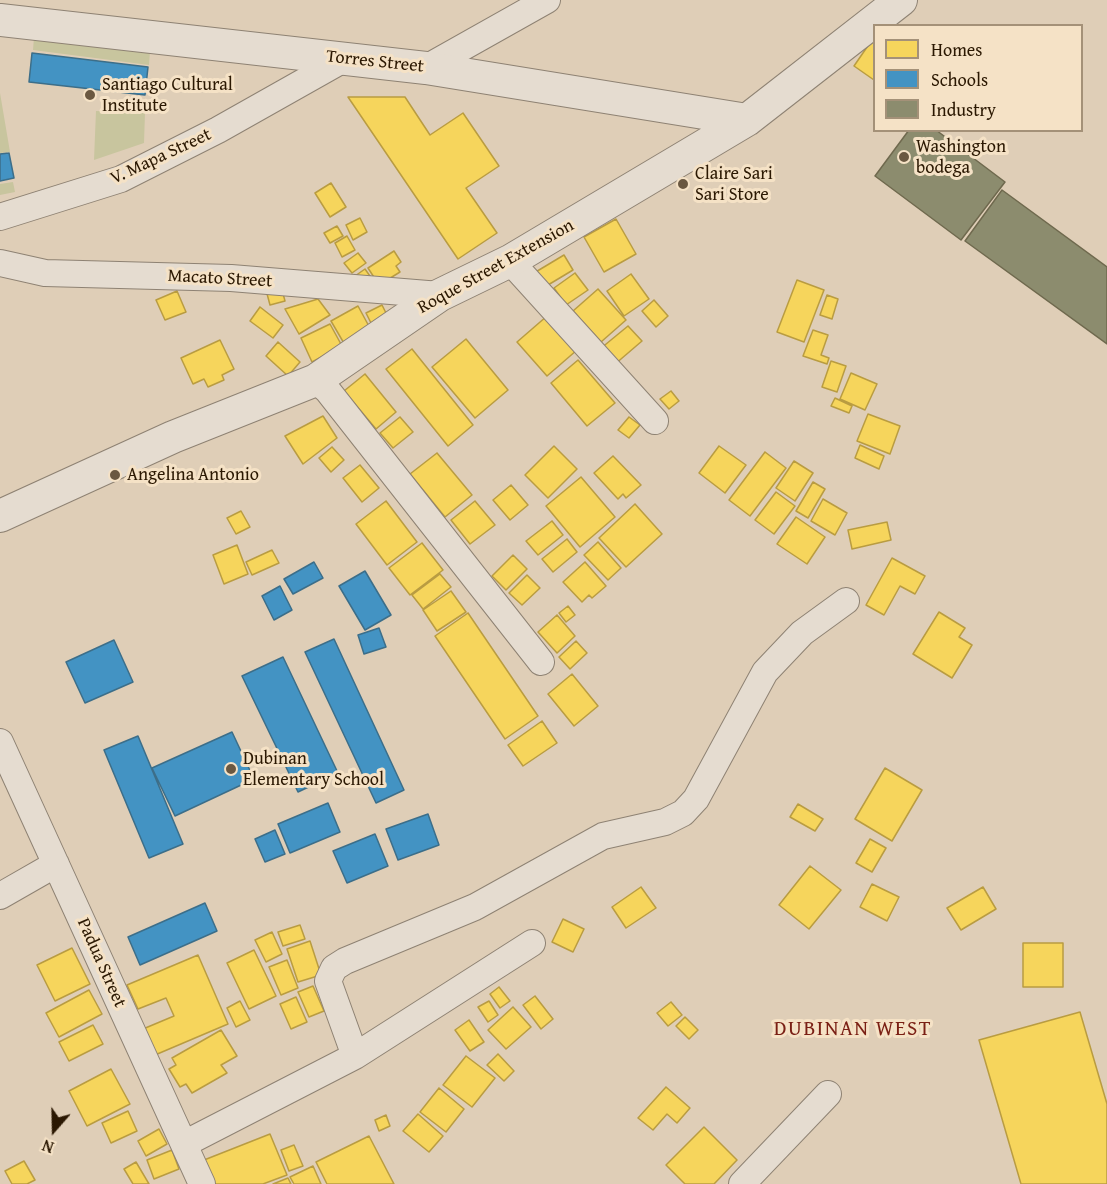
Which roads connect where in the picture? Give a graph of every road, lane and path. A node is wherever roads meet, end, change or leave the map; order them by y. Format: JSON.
{"nodes":[{"id":1,"x":547,"y":0,"type":"edge"},
{"id":2,"x":892,"y":2,"type":"edge"},
{"id":3,"x":0,"y":20,"type":"edge"},
{"id":4,"x":344,"y":59,"type":"junction"},
{"id":5,"x":426,"y":68,"type":"junction"},
{"id":6,"x":747,"y":120,"type":"junction"},
{"id":7,"x":0,"y":217,"type":"edge"},
{"id":8,"x":510,"y":261,"type":"junction"},
{"id":9,"x":0,"y":263,"type":"edge"},
{"id":10,"x":440,"y":295,"type":"junction"},
{"id":11,"x":316,"y":380,"type":"junction"},
{"id":12,"x":655,"y":421,"type":"dead end"},
{"id":13,"x":0,"y":516,"type":"edge"},
{"id":14,"x":846,"y":601,"type":"dead end"},
{"id":15,"x":541,"y":662,"type":"dead end"},
{"id":16,"x":0,"y":742,"type":"edge"},
{"id":17,"x":56,"y":864,"type":"junction"},
{"id":18,"x":0,"y":896,"type":"edge"},
{"id":19,"x":532,"y":943,"type":"dead end"},
{"id":20,"x":355,"y":1056,"type":"junction"},
{"id":21,"x":828,"y":1094,"type":"dead end"},
{"id":22,"x":184,"y":1144,"type":"junction"},
{"id":23,"x":202,"y":1184,"type":"edge"},
{"id":24,"x":742,"y":1184,"type":"edge"}],
"edges":[{"from":1,"to":5,"type":"street"},
{"from":2,"to":6,"type":"street","name":"Roque Street Extension"},
{"from":3,"to":4,"type":"street","name":"Torres Street"},
{"from":4,"to":5,"type":"street","name":"Torres Street"},
{"from":4,"to":7,"type":"street","name":"V. Mapa Street"},
{"from":5,"to":6,"type":"street","name":"Torres Street"},
{"from":6,"to":8,"type":"street","name":"Roque Street Extension"},
{"from":8,"to":10,"type":"street","name":"Roque Street Extension"},
{"from":8,"to":12,"type":"street"},
{"from":9,"to":10,"type":"street","name":"Macato Street"},
{"from":10,"to":11,"type":"street","name":"Roque Street Extension"},
{"from":11,"to":13,"type":"street","name":"Roque Street Extension"},
{"from":11,"to":15,"type":"street"},
{"from":14,"to":20,"type":"street"},
{"from":16,"to":17,"type":"street","name":"Padua Street"},
{"from":17,"to":18,"type":"street"},
{"from":17,"to":22,"type":"street","name":"Padua Street"},
{"from":19,"to":20,"type":"street"},
{"from":20,"to":22,"type":"street"},
{"from":21,"to":24,"type":"street"},
{"from":22,"to":23,"type":"street","name":"Padua Street"}]}
